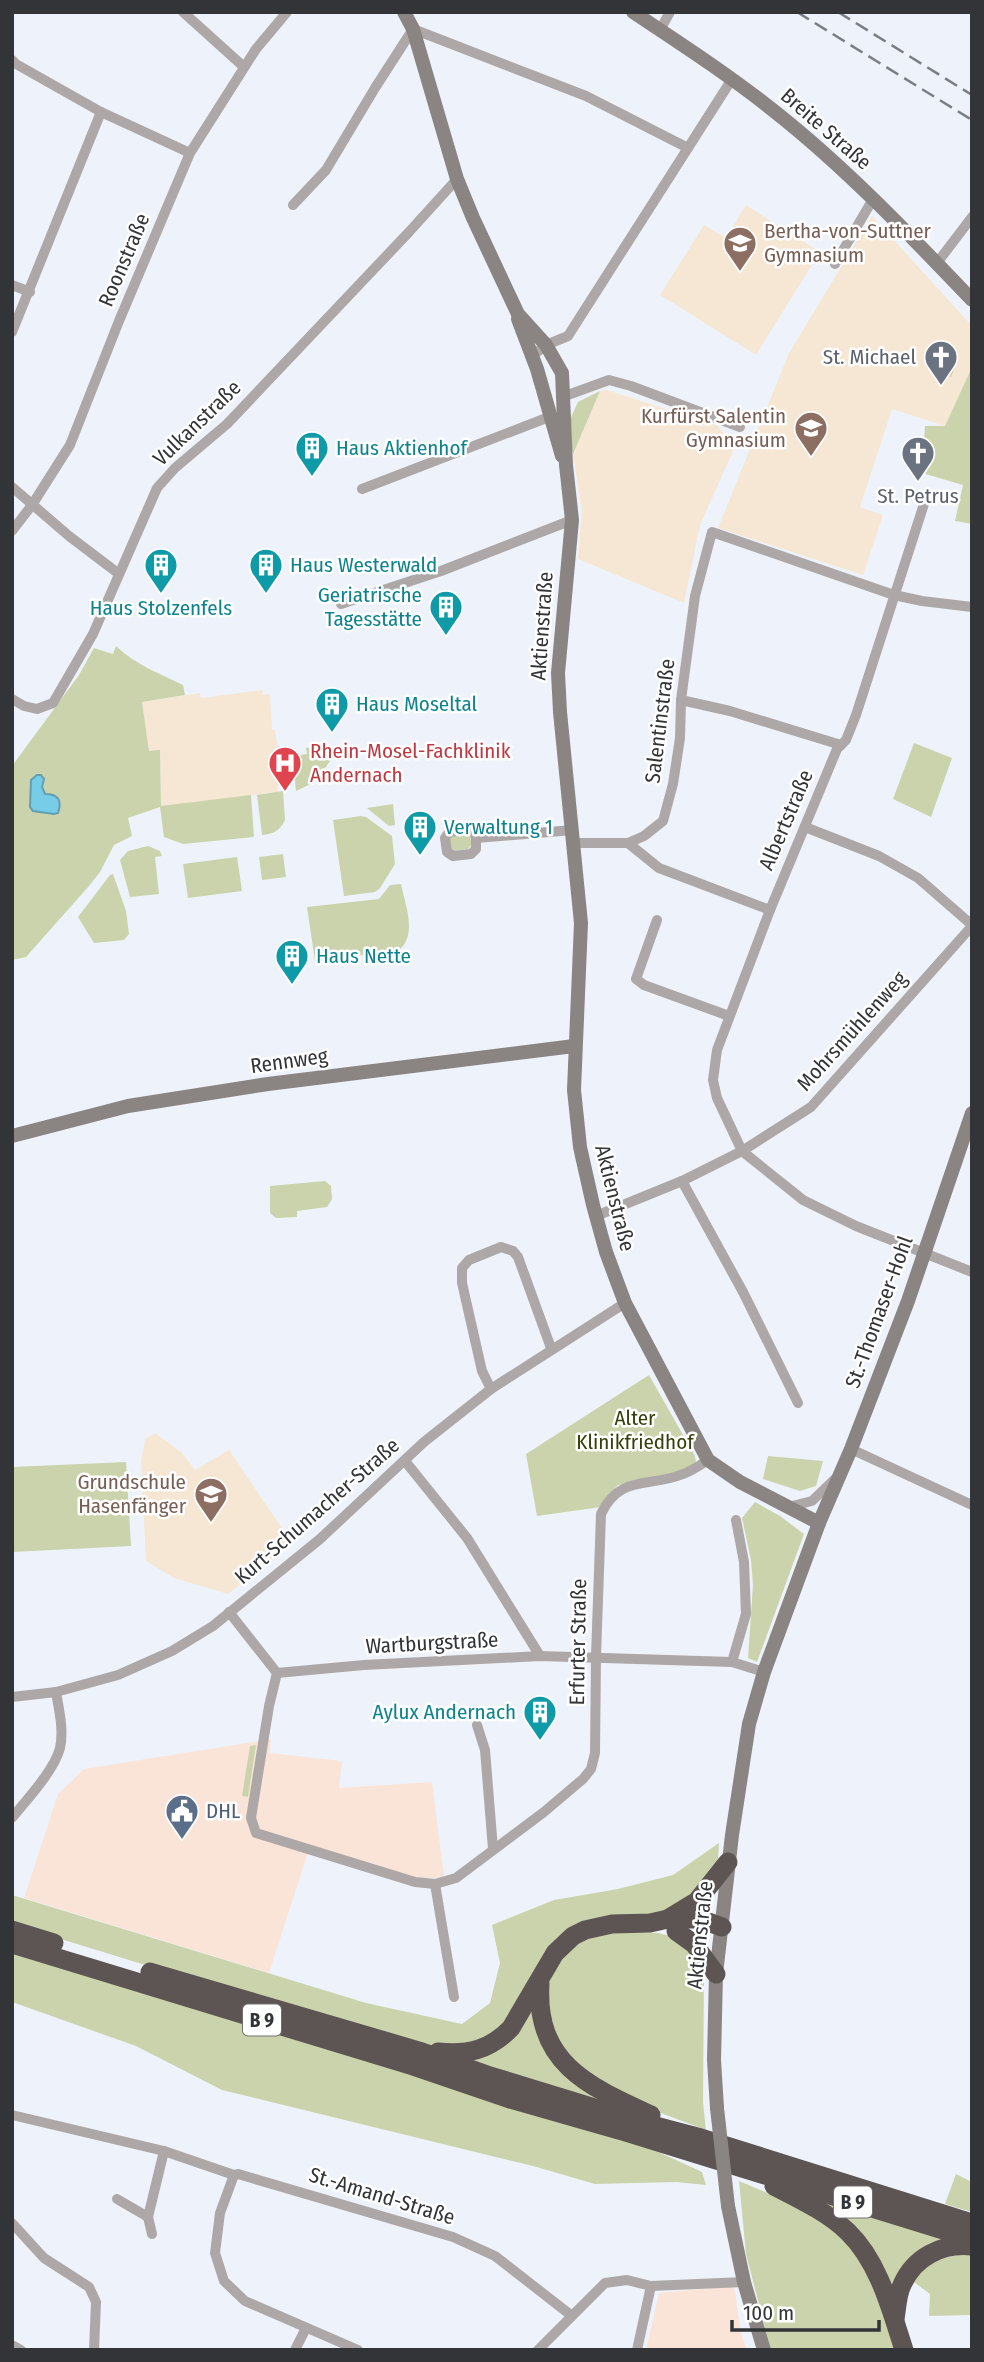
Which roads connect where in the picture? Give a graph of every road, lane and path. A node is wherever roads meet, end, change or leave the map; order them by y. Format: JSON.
{"nodes":[{"id":1,"x":183,"y":12,"type":"edge"},
{"id":2,"x":287,"y":12,"type":"edge"},
{"id":3,"x":404,"y":12,"type":"edge"},
{"id":4,"x":633,"y":12,"type":"edge"},
{"id":5,"x":670,"y":12,"type":"edge"},
{"id":6,"x":414,"y":29,"type":"junction"},
{"id":7,"x":660,"y":30,"type":"junction"},
{"id":8,"x":12,"y":60,"type":"edge"},
{"id":9,"x":244,"y":66,"type":"junction"},
{"id":10,"x":732,"y":79,"type":"junction"},
{"id":11,"x":101,"y":112,"type":"junction"},
{"id":12,"x":688,"y":148,"type":"junction"},
{"id":13,"x":190,"y":153,"type":"junction"},
{"id":14,"x":457,"y":178,"type":"junction"},
{"id":15,"x":873,"y":199,"type":"junction"},
{"id":16,"x":293,"y":205,"type":"dead end"},
{"id":17,"x":972,"y":217,"type":"edge"},
{"id":18,"x":937,"y":263,"type":"junction"},
{"id":19,"x":835,"y":264,"type":"dead end"},
{"id":20,"x":12,"y":285,"type":"edge"},
{"id":21,"x":30,"y":292,"type":"junction"},
{"id":22,"x":972,"y":300,"type":"edge"},
{"id":23,"x":518,"y":314,"type":"junction"},
{"id":24,"x":12,"y":332,"type":"edge"},
{"id":25,"x":546,"y":345,"type":"junction"},
{"id":26,"x":532,"y":356,"type":"junction"},
{"id":27,"x":545,"y":396,"type":"junction"},
{"id":28,"x":565,"y":396,"type":"junction"},
{"id":29,"x":549,"y":417,"type":"junction"},
{"id":30,"x":740,"y":427,"type":"dead end"},
{"id":31,"x":566,"y":466,"type":"junction"},
{"id":32,"x":12,"y":487,"type":"edge"},
{"id":33,"x":362,"y":489,"type":"dead end"},
{"id":34,"x":925,"y":504,"type":"dead end"},
{"id":35,"x":32,"y":505,"type":"junction"},
{"id":36,"x":572,"y":520,"type":"junction"},
{"id":37,"x":12,"y":531,"type":"edge"},
{"id":38,"x":118,"y":574,"type":"junction"},
{"id":39,"x":894,"y":595,"type":"junction"},
{"id":40,"x":341,"y":604,"type":"dead end"},
{"id":41,"x":972,"y":607,"type":"edge"},
{"id":42,"x":12,"y":699,"type":"edge"},
{"id":43,"x":681,"y":700,"type":"junction"},
{"id":44,"x":841,"y":745,"type":"junction"},
{"id":45,"x":805,"y":827,"type":"junction"},
{"id":46,"x":573,"y":837,"type":"junction"},
{"id":47,"x":476,"y":838,"type":"dead end"},
{"id":48,"x":628,"y":843,"type":"junction"},
{"id":49,"x":770,"y":910,"type":"junction"},
{"id":50,"x":657,"y":920,"type":"dead end"},
{"id":51,"x":972,"y":925,"type":"edge"},
{"id":52,"x":729,"y":1016,"type":"junction"},
{"id":53,"x":574,"y":1045,"type":"junction"},
{"id":54,"x":972,"y":1113,"type":"edge"},
{"id":55,"x":12,"y":1136,"type":"edge"},
{"id":56,"x":743,"y":1152,"type":"junction"},
{"id":57,"x":682,"y":1181,"type":"junction"},
{"id":58,"x":596,"y":1216,"type":"junction"},
{"id":59,"x":923,"y":1252,"type":"junction"},
{"id":60,"x":972,"y":1272,"type":"edge"},
{"id":61,"x":625,"y":1303,"type":"junction"},
{"id":62,"x":551,"y":1349,"type":"junction"},
{"id":63,"x":491,"y":1389,"type":"junction"},
{"id":64,"x":798,"y":1403,"type":"dead end"},
{"id":65,"x":851,"y":1449,"type":"junction"},
{"id":66,"x":708,"y":1460,"type":"junction"},
{"id":67,"x":405,"y":1461,"type":"junction"},
{"id":68,"x":839,"y":1475,"type":"junction"},
{"id":69,"x":972,"y":1504,"type":"edge"},
{"id":70,"x":788,"y":1507,"type":"junction"},
{"id":71,"x":736,"y":1520,"type":"dead end"},
{"id":72,"x":819,"y":1523,"type":"junction"},
{"id":73,"x":229,"y":1612,"type":"junction"},
{"id":74,"x":540,"y":1656,"type":"junction"},
{"id":75,"x":596,"y":1657,"type":"junction"},
{"id":76,"x":732,"y":1662,"type":"junction"},
{"id":77,"x":764,"y":1672,"type":"junction"},
{"id":78,"x":277,"y":1673,"type":"junction"},
{"id":79,"x":56,"y":1692,"type":"junction"},
{"id":80,"x":12,"y":1697,"type":"edge"},
{"id":81,"x":477,"y":1725,"type":"dead end"},
{"id":82,"x":12,"y":1818,"type":"edge"},
{"id":83,"x":493,"y":1849,"type":"junction"},
{"id":84,"x":728,"y":1862,"type":"junction"},
{"id":85,"x":435,"y":1884,"type":"junction"},
{"id":86,"x":665,"y":1925,"type":"junction"},
{"id":87,"x":722,"y":1927,"type":"junction"},
{"id":88,"x":12,"y":1930,"type":"edge"},
{"id":89,"x":12,"y":1944,"type":"edge"},
{"id":90,"x":716,"y":1974,"type":"junction"},
{"id":91,"x":540,"y":1980,"type":"junction"},
{"id":92,"x":454,"y":1997,"type":"dead end"},
{"id":93,"x":419,"y":2051,"type":"junction"},
{"id":94,"x":12,"y":2115,"type":"edge"},
{"id":95,"x":701,"y":2137,"type":"junction"},
{"id":96,"x":164,"y":2151,"type":"junction"},
{"id":97,"x":734,"y":2165,"type":"junction"},
{"id":98,"x":234,"y":2175,"type":"junction"},
{"id":99,"x":117,"y":2199,"type":"dead end"},
{"id":100,"x":148,"y":2217,"type":"junction"},
{"id":101,"x":12,"y":2223,"type":"edge"},
{"id":102,"x":972,"y":2223,"type":"edge"},
{"id":103,"x":152,"y":2234,"type":"dead end"},
{"id":104,"x":972,"y":2239,"type":"edge"},
{"id":105,"x":972,"y":2246,"type":"edge"},
{"id":106,"x":744,"y":2282,"type":"junction"},
{"id":107,"x":651,"y":2286,"type":"junction"},
{"id":108,"x":572,"y":2316,"type":"junction"},
{"id":109,"x":895,"y":2319,"type":"junction"},
{"id":110,"x":306,"y":2328,"type":"junction"},
{"id":111,"x":12,"y":2346,"type":"edge"},
{"id":112,"x":21,"y":2350,"type":"edge"},
{"id":113,"x":94,"y":2350,"type":"edge"},
{"id":114,"x":295,"y":2350,"type":"edge"},
{"id":115,"x":358,"y":2350,"type":"edge"},
{"id":116,"x":538,"y":2350,"type":"edge"},
{"id":117,"x":637,"y":2350,"type":"edge"},
{"id":118,"x":764,"y":2350,"type":"edge"},
{"id":119,"x":904,"y":2350,"type":"edge"}],
"edges":[{"from":1,"to":9,"type":"street"},
{"from":2,"to":9,"type":"street","name":"Roonstraße"},
{"from":3,"to":6,"type":"street","name":"Aktienstraße"},
{"from":4,"to":7,"type":"street","name":"Breite Straße"},
{"from":5,"to":7,"type":"street"},
{"from":6,"to":12,"type":"street"},
{"from":6,"to":14,"type":"street","name":"Aktienstraße"},
{"from":6,"to":16,"type":"street"},
{"from":7,"to":10,"type":"street","name":"Breite Straße"},
{"from":8,"to":11,"type":"street"},
{"from":9,"to":13,"type":"street","name":"Roonstraße"},
{"from":10,"to":12,"type":"street"},
{"from":10,"to":15,"type":"street","name":"Breite Straße"},
{"from":11,"to":13,"type":"street"},
{"from":11,"to":21,"type":"street"},
{"from":12,"to":25,"type":"street"},
{"from":13,"to":35,"type":"street","name":"Roonstraße"},
{"from":14,"to":23,"type":"street","name":"Aktienstraße"},
{"from":14,"to":38,"type":"street","name":"Vulkanstraße"},
{"from":15,"to":18,"type":"street","name":"Breite Straße"},
{"from":15,"to":19,"type":"street"},
{"from":17,"to":18,"type":"street"},
{"from":18,"to":22,"type":"street","name":"Breite Straße"},
{"from":20,"to":21,"type":"street"},
{"from":21,"to":24,"type":"street"},
{"from":23,"to":25,"type":"street","name":"Aktienstraße"},
{"from":23,"to":26,"type":"street","name":"Aktienstraße"},
{"from":25,"to":26,"type":"street"},
{"from":25,"to":28,"type":"street","name":"Aktienstraße"},
{"from":26,"to":27,"type":"street","name":"Aktienstraße"},
{"from":27,"to":28,"type":"street"},
{"from":27,"to":29,"type":"street","name":"Aktienstraße"},
{"from":28,"to":30,"type":"street"},
{"from":28,"to":31,"type":"street","name":"Aktienstraße"},
{"from":29,"to":31,"type":"street","name":"Aktienstraße"},
{"from":29,"to":33,"type":"street"},
{"from":31,"to":36,"type":"street","name":"Aktienstraße"},
{"from":32,"to":35,"type":"street"},
{"from":34,"to":39,"type":"street","name":"Albertstraße"},
{"from":35,"to":37,"type":"street","name":"Roonstraße"},
{"from":35,"to":38,"type":"street"},
{"from":36,"to":40,"type":"street"},
{"from":36,"to":46,"type":"street","name":"Aktienstraße"},
{"from":38,"to":42,"type":"street","name":"Vulkanstraße"},
{"from":39,"to":41,"type":"street"},
{"from":39,"to":43,"type":"street","name":"Salentinstraße"},
{"from":39,"to":44,"type":"street","name":"Albertstraße"},
{"from":43,"to":44,"type":"street"},
{"from":43,"to":48,"type":"street","name":"Salentinstraße"},
{"from":44,"to":45,"type":"street","name":"Albertstraße"},
{"from":45,"to":49,"type":"street","name":"Albertstraße"},
{"from":45,"to":51,"type":"street"},
{"from":46,"to":47,"type":"street"},
{"from":46,"to":48,"type":"street"},
{"from":46,"to":53,"type":"street","name":"Aktienstraße"},
{"from":48,"to":49,"type":"street"},
{"from":49,"to":52,"type":"street","name":"Albertstraße"},
{"from":50,"to":52,"type":"street"},
{"from":51,"to":56,"type":"street","name":"Mohrsmühlenweg"},
{"from":52,"to":56,"type":"street","name":"Albertstraße"},
{"from":53,"to":55,"type":"street","name":"Rennweg"},
{"from":53,"to":58,"type":"street","name":"Aktienstraße"},
{"from":54,"to":59,"type":"street","name":"St.-Thomaser-Hohl"},
{"from":56,"to":57,"type":"street","name":"Mohrsmühlenweg"},
{"from":56,"to":59,"type":"street"},
{"from":57,"to":58,"type":"street","name":"Mohrsmühlenweg"},
{"from":57,"to":64,"type":"street"},
{"from":58,"to":61,"type":"street","name":"Aktienstraße"},
{"from":59,"to":60,"type":"street"},
{"from":59,"to":65,"type":"street","name":"St.-Thomaser-Hohl"},
{"from":61,"to":62,"type":"street","name":"Kurt-Schumacher-Straße"},
{"from":61,"to":66,"type":"street","name":"Aktienstraße"},
{"from":62,"to":63,"type":"street","name":"Kurt-Schumacher-Straße"},
{"from":62,"to":63,"type":"street"},
{"from":63,"to":67,"type":"street","name":"Kurt-Schumacher-Straße"},
{"from":65,"to":68,"type":"street","name":"St.-Thomaser-Hohl"},
{"from":65,"to":69,"type":"street"},
{"from":66,"to":70,"type":"street","name":"Aktienstraße"},
{"from":66,"to":75,"type":"street","name":"Erfurter Straße"},
{"from":67,"to":73,"type":"street","name":"Kurt-Schumacher-Straße"},
{"from":67,"to":74,"type":"street"},
{"from":68,"to":70,"type":"street"},
{"from":68,"to":72,"type":"street","name":"St.-Thomaser-Hohl"},
{"from":70,"to":72,"type":"street","name":"Aktienstraße"},
{"from":71,"to":76,"type":"street"},
{"from":72,"to":77,"type":"street","name":"Aktienstraße"},
{"from":73,"to":78,"type":"street"},
{"from":73,"to":79,"type":"street","name":"Kurt-Schumacher-Straße"},
{"from":74,"to":75,"type":"street","name":"Wartburgstraße"},
{"from":74,"to":78,"type":"street","name":"Wartburgstraße"},
{"from":75,"to":76,"type":"street","name":"Wartburgstraße"},
{"from":75,"to":83,"type":"street","name":"Erfurter Straße"},
{"from":76,"to":77,"type":"street"},
{"from":77,"to":84,"type":"street","name":"Aktienstraße"},
{"from":78,"to":85,"type":"street"},
{"from":79,"to":80,"type":"street","name":"Kurt-Schumacher-Straße"},
{"from":79,"to":82,"type":"street"},
{"from":81,"to":83,"type":"street"},
{"from":83,"to":85,"type":"street","name":"Erfurter Straße"},
{"from":84,"to":86,"type":"highway"},
{"from":84,"to":87,"type":"street","name":"Aktienstraße"},
{"from":85,"to":92,"type":"street"},
{"from":86,"to":87,"type":"highway"},
{"from":86,"to":90,"type":"highway"},
{"from":86,"to":91,"type":"highway"},
{"from":87,"to":90,"type":"street","name":"Aktienstraße"},
{"from":88,"to":93,"type":"highway","number":"B 9"},
{"from":89,"to":97,"type":"highway","number":"B 9"},
{"from":90,"to":106,"type":"street","name":"Aktienstraße","bridge":true},
{"from":91,"to":93,"type":"highway"},
{"from":91,"to":95,"type":"highway"},
{"from":93,"to":95,"type":"highway","number":"B 9"},
{"from":94,"to":96,"type":"street","name":"St.-Amand-Straße"},
{"from":95,"to":102,"type":"highway","number":"B 9"},
{"from":96,"to":98,"type":"street","name":"St.-Amand-Straße"},
{"from":96,"to":100,"type":"street"},
{"from":97,"to":104,"type":"highway","number":"B 9"},
{"from":97,"to":109,"type":"highway"},
{"from":98,"to":108,"type":"street","name":"St.-Amand-Straße"},
{"from":98,"to":110,"type":"street"},
{"from":99,"to":100,"type":"street"},
{"from":100,"to":103,"type":"street"},
{"from":101,"to":113,"type":"street"},
{"from":105,"to":109,"type":"highway"},
{"from":106,"to":107,"type":"street"},
{"from":106,"to":118,"type":"street","name":"Aktienstraße"},
{"from":107,"to":108,"type":"street"},
{"from":107,"to":117,"type":"street"},
{"from":108,"to":116,"type":"street"},
{"from":109,"to":119,"type":"highway"},
{"from":110,"to":114,"type":"street"},
{"from":110,"to":115,"type":"street"},
{"from":111,"to":112,"type":"street"}]}
